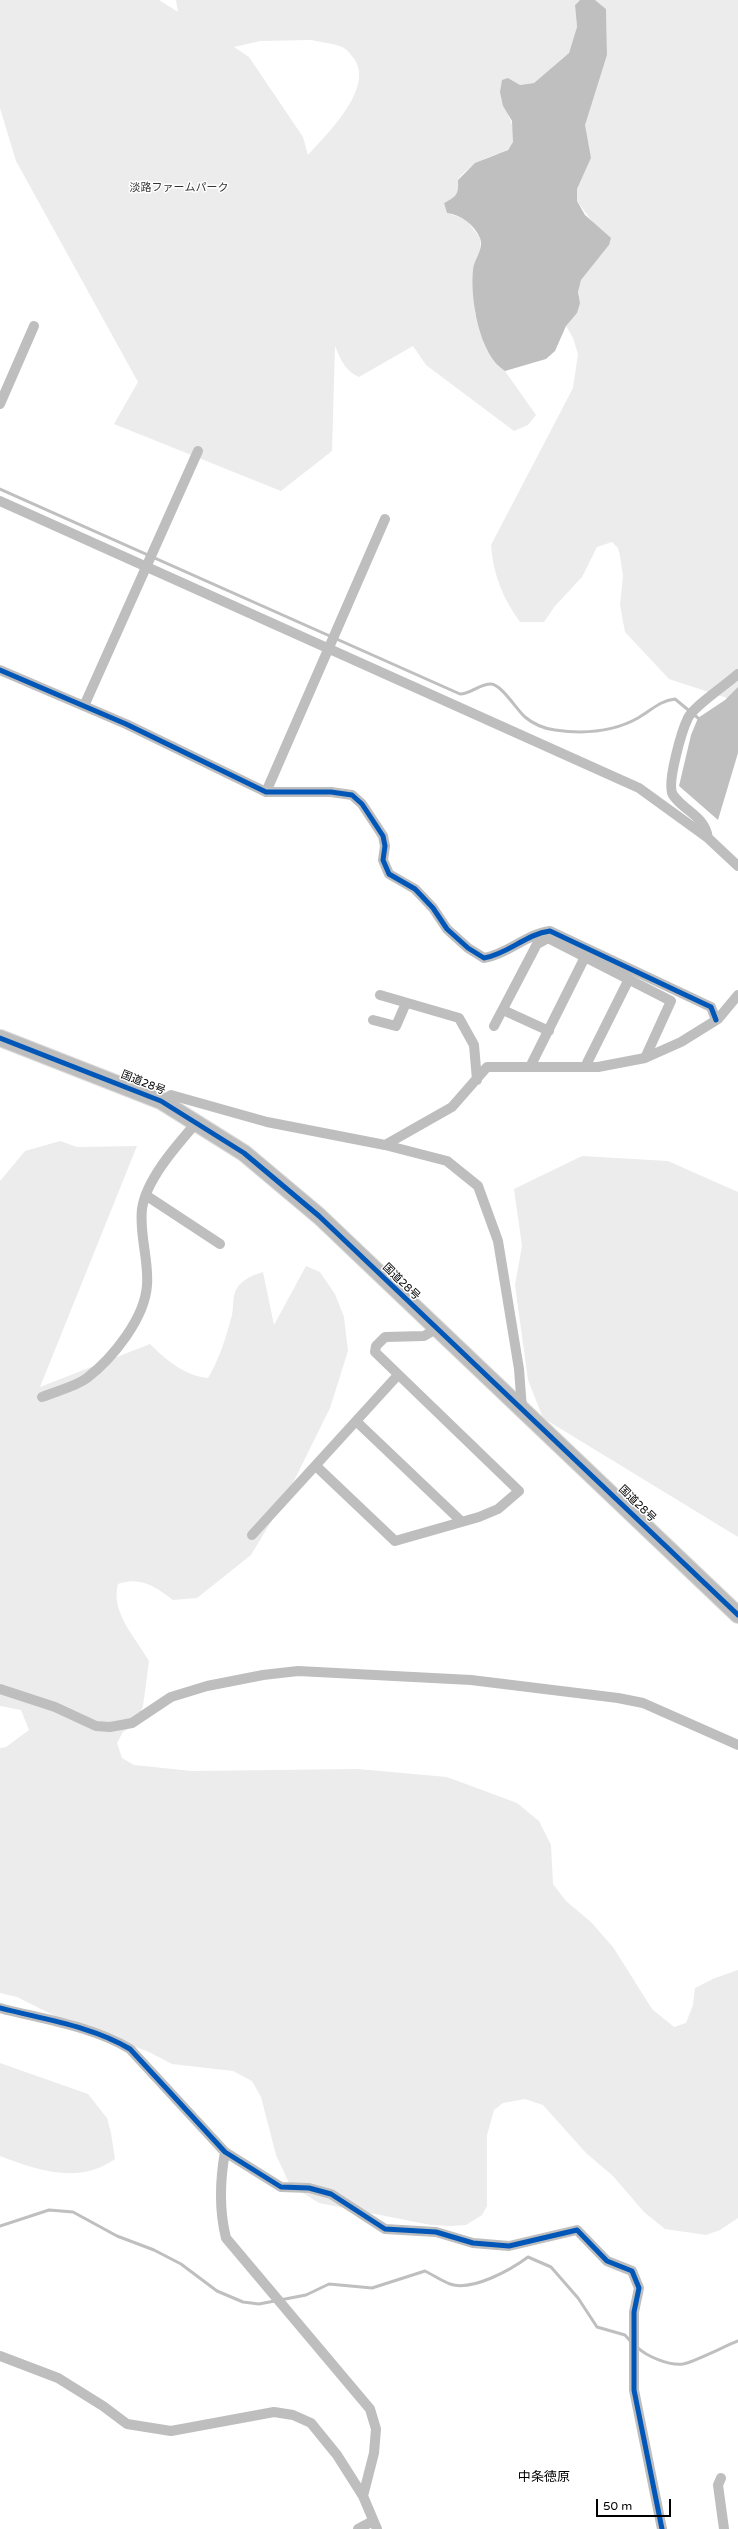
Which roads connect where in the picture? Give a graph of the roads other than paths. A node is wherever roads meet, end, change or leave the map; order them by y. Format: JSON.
{"nodes":[{"id":1,"x":34,"y":326,"type":"dead end"},
{"id":2,"x":0,"y":404,"type":"edge"},
{"id":3,"x":198,"y":451,"type":"dead end"},
{"id":4,"x":0,"y":501,"type":"edge"},
{"id":5,"x":385,"y":519,"type":"dead end"},
{"id":6,"x":146,"y":565,"type":"junction"},
{"id":7,"x":329,"y":645,"type":"junction"},
{"id":8,"x":0,"y":670,"type":"edge"},
{"id":9,"x":738,"y":674,"type":"edge"},
{"id":10,"x":84,"y":706,"type":"junction"},
{"id":11,"x":266,"y":792,"type":"junction"},
{"id":12,"x":708,"y":838,"type":"junction"},
{"id":13,"x":738,"y":866,"type":"edge"},
{"id":14,"x":585,"y":957,"type":"junction"},
{"id":15,"x":629,"y":980,"type":"junction"},
{"id":16,"x":380,"y":995,"type":"dead end"},
{"id":17,"x":738,"y":995,"type":"edge"},
{"id":18,"x":406,"y":1003,"type":"junction"},
{"id":19,"x":502,"y":1010,"type":"junction"},
{"id":20,"x":372,"y":1020,"type":"dead end"},
{"id":21,"x":716,"y":1020,"type":"junction"},
{"id":22,"x":494,"y":1026,"type":"dead end"},
{"id":23,"x":549,"y":1031,"type":"junction"},
{"id":24,"x":0,"y":1038,"type":"edge"},
{"id":25,"x":645,"y":1058,"type":"junction"},
{"id":26,"x":530,"y":1067,"type":"junction"},
{"id":27,"x":585,"y":1067,"type":"junction"},
{"id":28,"x":477,"y":1080,"type":"junction"},
{"id":29,"x":162,"y":1101,"type":"junction"},
{"id":30,"x":197,"y":1122,"type":"junction"},
{"id":31,"x":385,"y":1145,"type":"junction"},
{"id":32,"x":147,"y":1196,"type":"junction"},
{"id":33,"x":220,"y":1244,"type":"dead end"},
{"id":34,"x":436,"y":1328,"type":"junction"},
{"id":35,"x":398,"y":1375,"type":"junction"},
{"id":36,"x":42,"y":1397,"type":"dead end"},
{"id":37,"x":522,"y":1409,"type":"junction"},
{"id":38,"x":357,"y":1422,"type":"junction"},
{"id":39,"x":316,"y":1466,"type":"junction"},
{"id":40,"x":461,"y":1521,"type":"junction"},
{"id":41,"x":252,"y":1535,"type":"dead end"},
{"id":42,"x":738,"y":1615,"type":"edge"},
{"id":43,"x":0,"y":1690,"type":"edge"},
{"id":44,"x":738,"y":1744,"type":"edge"},
{"id":45,"x":0,"y":2008,"type":"edge"},
{"id":46,"x":225,"y":2152,"type":"junction"},
{"id":47,"x":0,"y":2356,"type":"edge"},
{"id":48,"x":721,"y":2478,"type":"dead end"},
{"id":49,"x":363,"y":2496,"type":"junction"},
{"id":50,"x":375,"y":2525,"type":"edge"},
{"id":51,"x":358,"y":2529,"type":"edge"},
{"id":52,"x":662,"y":2529,"type":"edge"},
{"id":53,"x":724,"y":2529,"type":"edge"}],
"edges":[{"from":1,"to":2,"type":"street"},
{"from":3,"to":6,"type":"street"},
{"from":4,"to":6,"type":"street"},
{"from":5,"to":7,"type":"street"},
{"from":6,"to":7,"type":"street"},
{"from":6,"to":10,"type":"street"},
{"from":7,"to":11,"type":"street"},
{"from":7,"to":12,"type":"street"},
{"from":8,"to":10,"type":"street"},
{"from":9,"to":12,"type":"street"},
{"from":10,"to":11,"type":"street"},
{"from":11,"to":21,"type":"street"},
{"from":12,"to":13,"type":"street"},
{"from":14,"to":15,"type":"street"},
{"from":14,"to":19,"type":"street"},
{"from":14,"to":23,"type":"street"},
{"from":15,"to":25,"type":"street"},
{"from":15,"to":27,"type":"street"},
{"from":16,"to":18,"type":"street"},
{"from":17,"to":21,"type":"street"},
{"from":18,"to":20,"type":"street"},
{"from":18,"to":28,"type":"street"},
{"from":19,"to":22,"type":"street"},
{"from":19,"to":23,"type":"street"},
{"from":21,"to":25,"type":"street"},
{"from":23,"to":26,"type":"street"},
{"from":24,"to":29,"type":"highway","name":"国道28号"},
{"from":25,"to":27,"type":"street"},
{"from":26,"to":27,"type":"street"},
{"from":26,"to":28,"type":"street"},
{"from":28,"to":31,"type":"street"},
{"from":29,"to":30,"type":"highway","name":"国道28号"},
{"from":29,"to":31,"type":"street"},
{"from":30,"to":32,"type":"street"},
{"from":30,"to":34,"type":"highway","name":"国道28号"},
{"from":31,"to":37,"type":"street"},
{"from":32,"to":33,"type":"street"},
{"from":32,"to":36,"type":"street"},
{"from":34,"to":35,"type":"street"},
{"from":34,"to":37,"type":"highway","name":"国道28号"},
{"from":35,"to":38,"type":"street"},
{"from":35,"to":40,"type":"street"},
{"from":37,"to":42,"type":"highway","name":"国道28号"},
{"from":38,"to":39,"type":"street"},
{"from":38,"to":40,"type":"street"},
{"from":39,"to":40,"type":"street"},
{"from":39,"to":41,"type":"street"},
{"from":43,"to":44,"type":"street"},
{"from":45,"to":46,"type":"street"},
{"from":46,"to":49,"type":"street"},
{"from":46,"to":52,"type":"street"},
{"from":47,"to":49,"type":"street"},
{"from":48,"to":53,"type":"street"},
{"from":49,"to":50,"type":"street"},
{"from":50,"to":51,"type":"street"}]}
